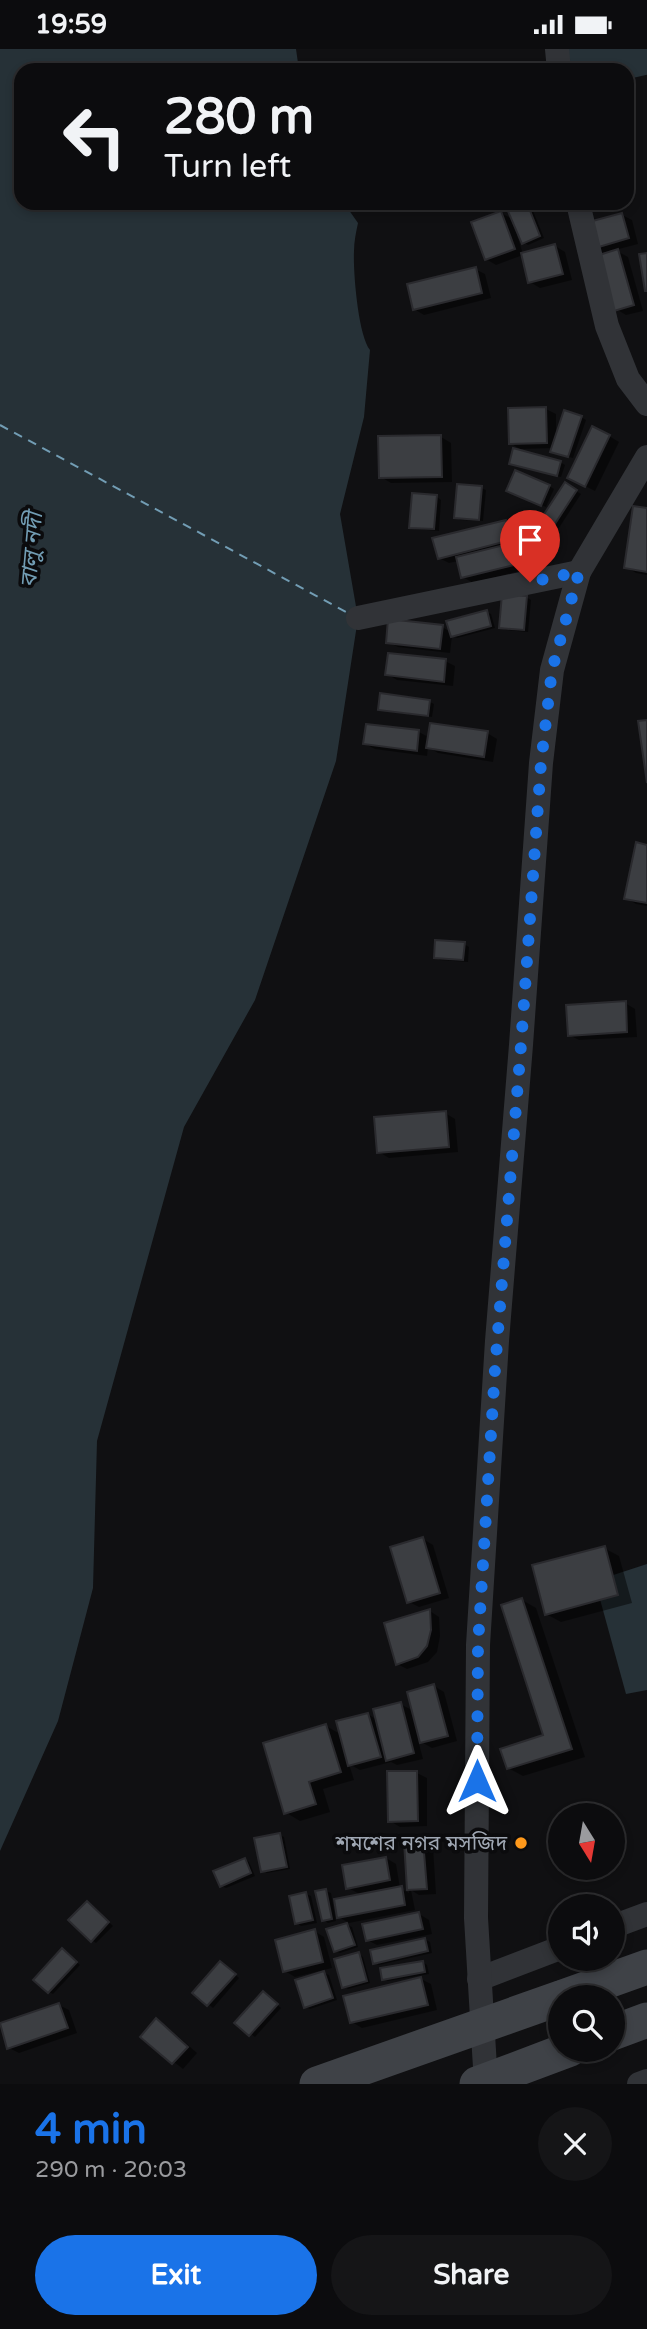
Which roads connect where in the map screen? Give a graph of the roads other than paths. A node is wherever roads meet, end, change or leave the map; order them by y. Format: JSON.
{"nodes":[{"id":1,"x":580,"y":210,"type":"edge"},
{"id":2,"x":647,"y":404,"type":"edge"},
{"id":3,"x":647,"y":457,"type":"edge"},
{"id":4,"x":579,"y":572,"type":"junction"},
{"id":5,"x":358,"y":618,"type":"dead end"},
{"id":6,"x":647,"y":1914,"type":"edge"},
{"id":7,"x":625,"y":1922,"type":"edge"},
{"id":8,"x":548,"y":1953,"type":"edge"},
{"id":9,"x":647,"y":1967,"type":"edge"},
{"id":10,"x":479,"y":1979,"type":"junction"},
{"id":11,"x":595,"y":1985,"type":"edge"},
{"id":12,"x":548,"y":2002,"type":"edge"},
{"id":13,"x":647,"y":2020,"type":"edge"},
{"id":14,"x":625,"y":2028,"type":"edge"},
{"id":15,"x":548,"y":2057,"type":"edge"},
{"id":16,"x":647,"y":2081,"type":"edge"},
{"id":17,"x":317,"y":2084,"type":"edge"},
{"id":18,"x":477,"y":2084,"type":"edge"},
{"id":19,"x":486,"y":2084,"type":"edge"},
{"id":20,"x":639,"y":2084,"type":"edge"}],
"edges":[{"from":1,"to":2,"type":"street"},
{"from":3,"to":4,"type":"street"},
{"from":4,"to":5,"type":"street"},
{"from":4,"to":10,"type":"street"},
{"from":6,"to":7,"type":"street"},
{"from":8,"to":10,"type":"street"},
{"from":9,"to":11,"type":"main road"},
{"from":10,"to":19,"type":"street"},
{"from":12,"to":17,"type":"main road","bridge":true},
{"from":13,"to":14,"type":"main road"},
{"from":15,"to":18,"type":"main road","bridge":true},
{"from":16,"to":20,"type":"street"}]}
